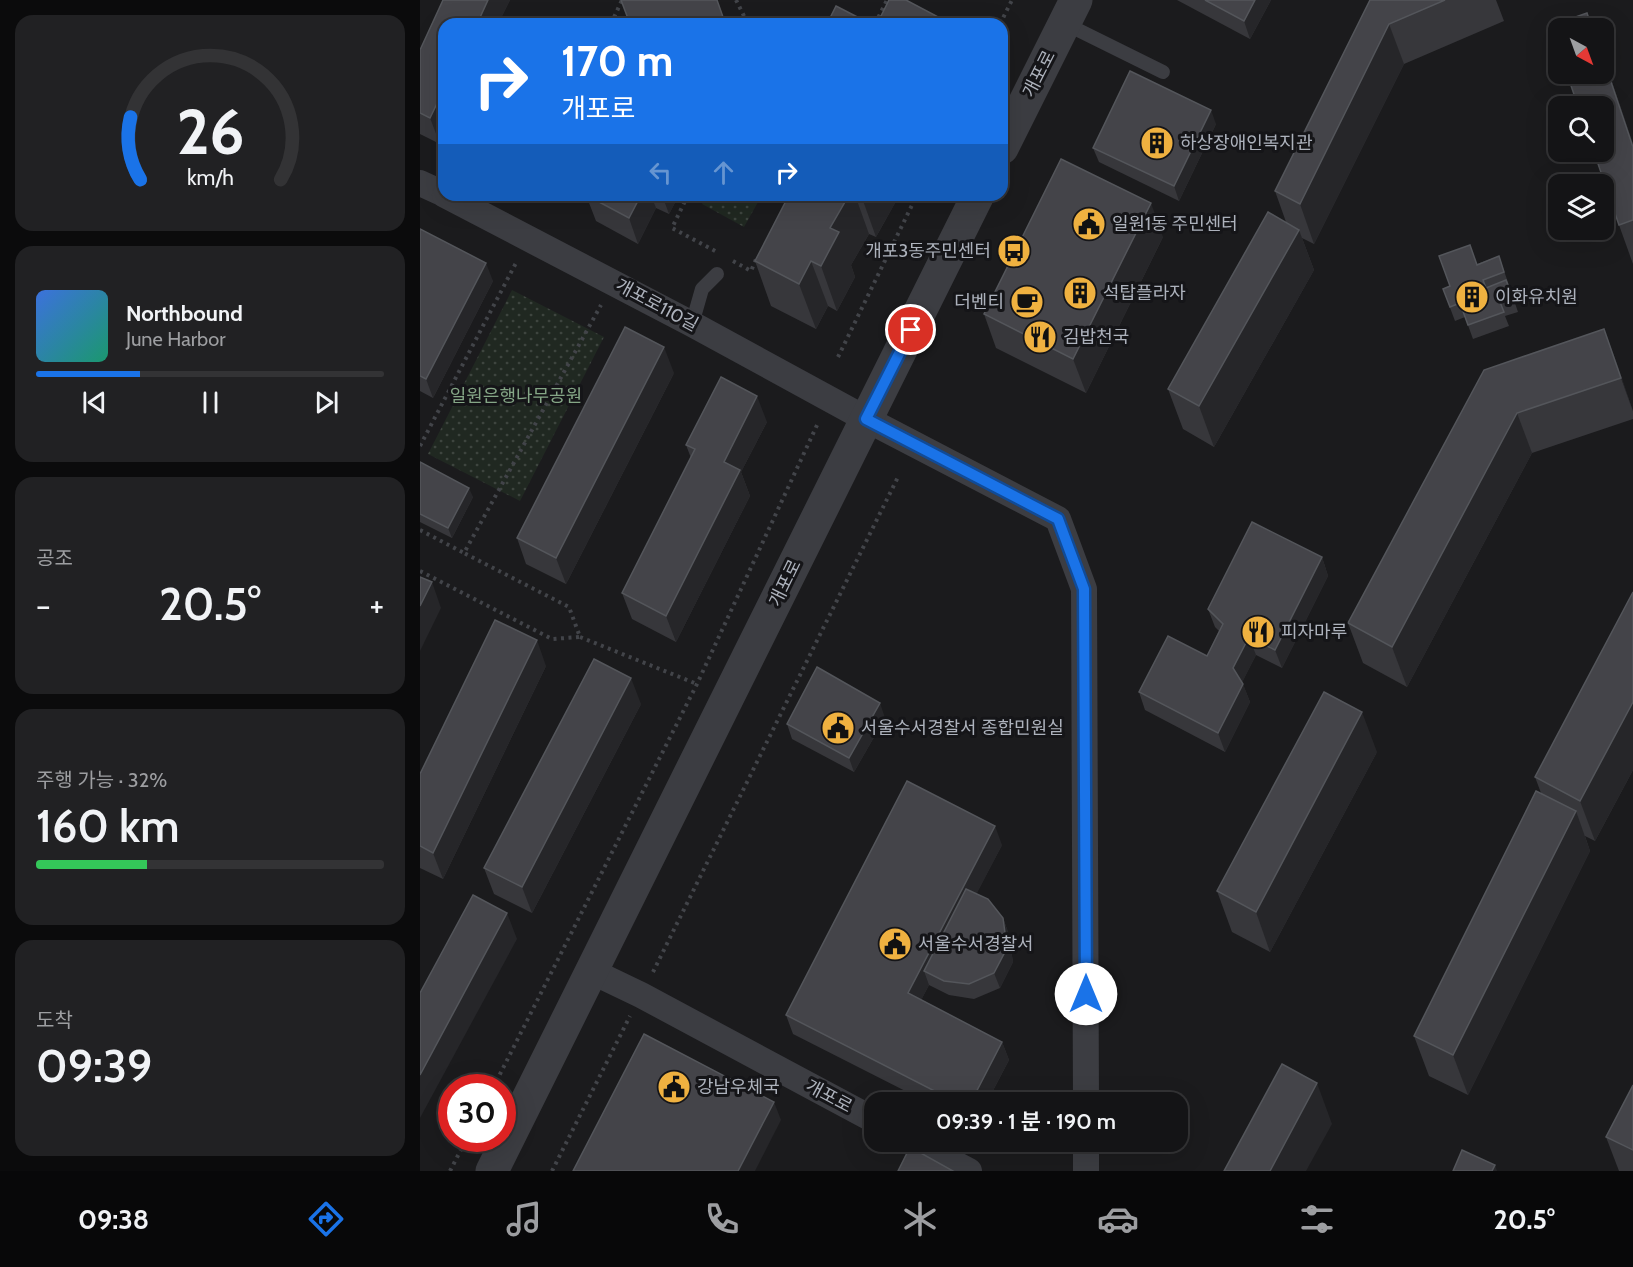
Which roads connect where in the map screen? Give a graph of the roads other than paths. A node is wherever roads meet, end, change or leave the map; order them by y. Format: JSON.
{"nodes":[{"id":1,"x":1070,"y":12,"type":"edge"},
{"id":2,"x":1163,"y":72,"type":"dead end"},
{"id":3,"x":1008,"y":136,"type":"edge"},
{"id":4,"x":420,"y":183,"type":"edge"},
{"id":5,"x":438,"y":190,"type":"edge"},
{"id":6,"x":462,"y":201,"type":"edge"},
{"id":7,"x":975,"y":201,"type":"edge"},
{"id":8,"x":717,"y":274,"type":"dead end"},
{"id":9,"x":692,"y":324,"type":"junction"},
{"id":10,"x":866,"y":419,"type":"junction"},
{"id":11,"x":591,"y":971,"type":"junction"},
{"id":12,"x":1086,"y":1092,"type":"edge"},
{"id":13,"x":864,"y":1115,"type":"edge"},
{"id":14,"x":933,"y":1152,"type":"edge"},
{"id":15,"x":1086,"y":1152,"type":"edge"},
{"id":16,"x":492,"y":1171,"type":"edge"},
{"id":17,"x":969,"y":1171,"type":"edge"},
{"id":18,"x":1086,"y":1171,"type":"edge"}],
"edges":[{"from":1,"to":2,"type":"lane"},
{"from":1,"to":3,"type":"street","name":"개포로"},
{"from":4,"to":5,"type":"street","name":"개포로110길"},
{"from":6,"to":9,"type":"street","name":"개포로110길"},
{"from":7,"to":10,"type":"street","name":"개포로"},
{"from":8,"to":9,"type":"lane"},
{"from":9,"to":10,"type":"street","name":"개포로110길"},
{"from":10,"to":11,"type":"street","name":"개포로"},
{"from":10,"to":12,"type":"street","name":"개포로110길"},
{"from":11,"to":13,"type":"street","name":"개포로"},
{"from":11,"to":16,"type":"street","name":"개포로"},
{"from":14,"to":17,"type":"street"},
{"from":15,"to":18,"type":"street"}]}
